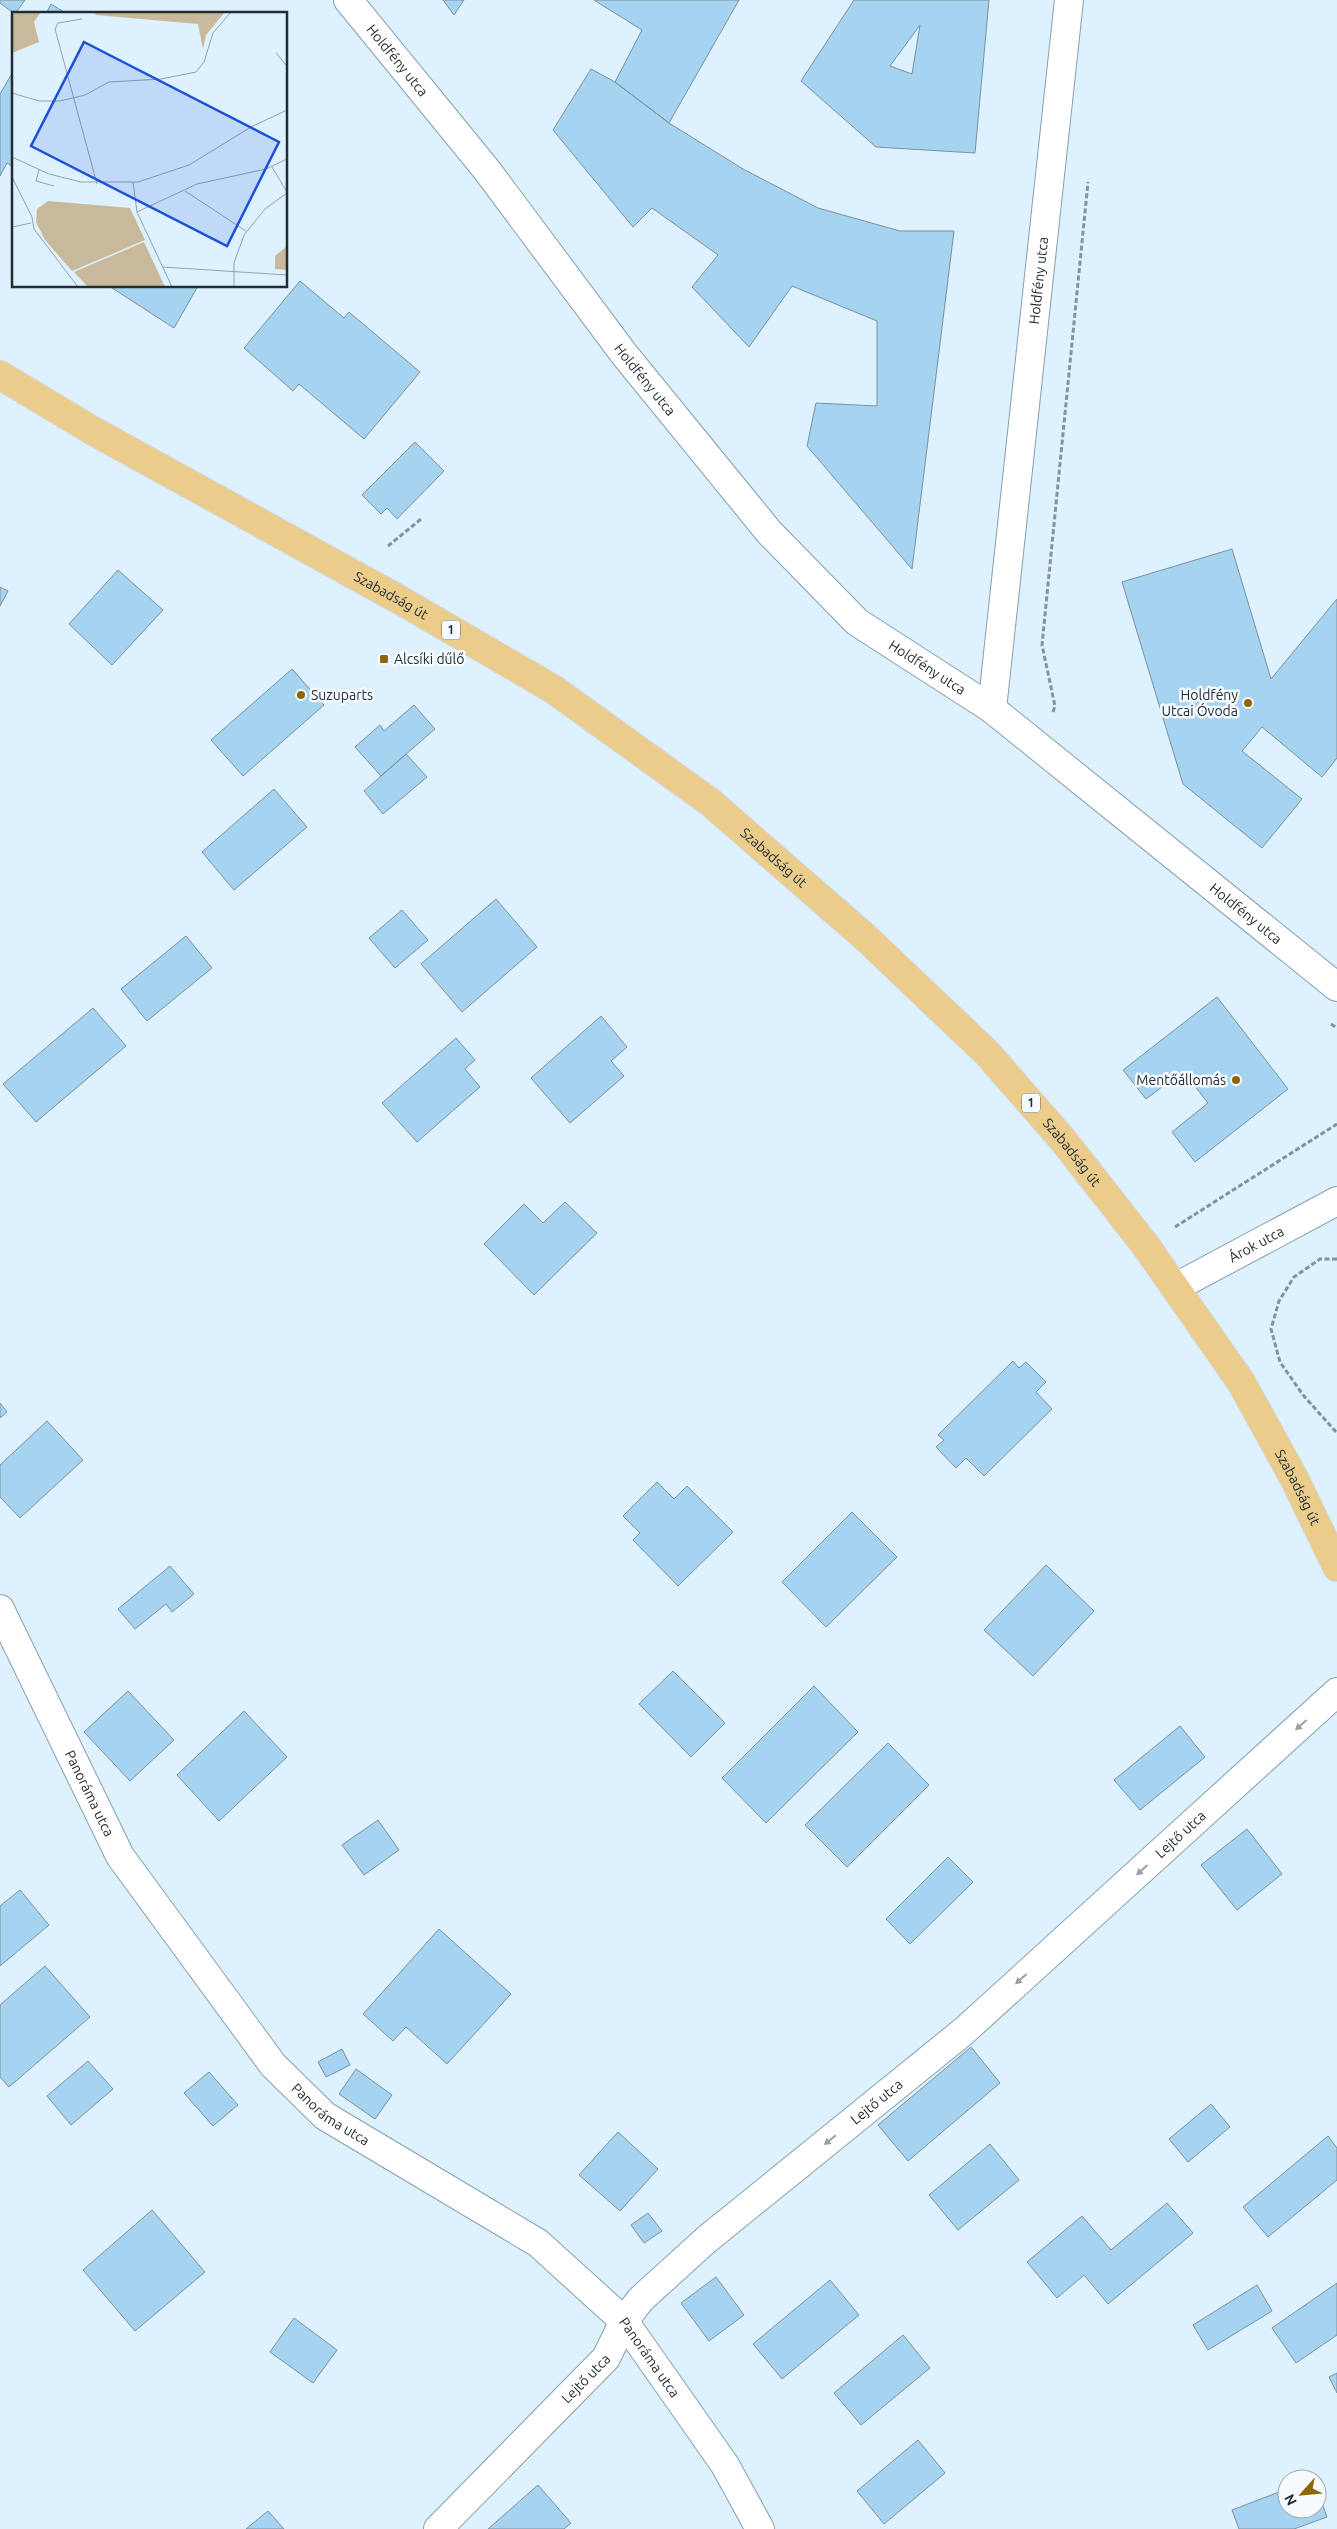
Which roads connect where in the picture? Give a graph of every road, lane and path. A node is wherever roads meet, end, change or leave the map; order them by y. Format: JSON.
{"nodes":[{"id":1,"x":348,"y":0,"type":"edge"},
{"id":2,"x":1069,"y":0,"type":"edge"},
{"id":3,"x":1089,"y":176,"type":"dead end"},
{"id":4,"x":0,"y":375,"type":"edge"},
{"id":5,"x":421,"y":519,"type":"dead end"},
{"id":6,"x":388,"y":546,"type":"dead end"},
{"id":7,"x":992,"y":708,"type":"junction"},
{"id":8,"x":1039,"y":747,"type":"junction"},
{"id":9,"x":1337,"y":987,"type":"edge"},
{"id":10,"x":1337,"y":1124,"type":"edge"},
{"id":11,"x":1337,"y":1201,"type":"edge"},
{"id":12,"x":1146,"y":1246,"type":"junction"},
{"id":13,"x":1337,"y":1259,"type":"edge"},
{"id":14,"x":1176,"y":1287,"type":"junction"},
{"id":15,"x":1337,"y":1433,"type":"edge"},
{"id":16,"x":1337,"y":1567,"type":"edge"},
{"id":17,"x":0,"y":1609,"type":"edge"},
{"id":18,"x":1337,"y":1692,"type":"edge"},
{"id":19,"x":624,"y":2321,"type":"junction"},
{"id":20,"x":438,"y":2529,"type":"edge"},
{"id":21,"x":760,"y":2529,"type":"edge"}],
"edges":[{"from":1,"to":7,"type":"street","name":"Holdfény utca"},
{"from":2,"to":7,"type":"street","name":"Holdfény utca"},
{"from":3,"to":8,"type":"path"},
{"from":4,"to":12,"type":"main road","name":"Szabadság út","number":"1"},
{"from":5,"to":6,"type":"path"},
{"from":7,"to":8,"type":"street","name":"Holdfény utca"},
{"from":8,"to":9,"type":"street","name":"Holdfény utca"},
{"from":10,"to":12,"type":"path"},
{"from":11,"to":14,"type":"street","name":"Árok utca"},
{"from":12,"to":14,"type":"main road","name":"Szabadság út","number":"1"},
{"from":13,"to":15,"type":"path"},
{"from":14,"to":16,"type":"main road","name":"Szabadság út","number":"1"},
{"from":17,"to":19,"type":"street","name":"Panoráma utca"},
{"from":18,"to":19,"type":"street","name":"Lejtő utca","one_way":true},
{"from":19,"to":20,"type":"street","name":"Lejtő utca"},
{"from":19,"to":21,"type":"street","name":"Panoráma utca"}]}
